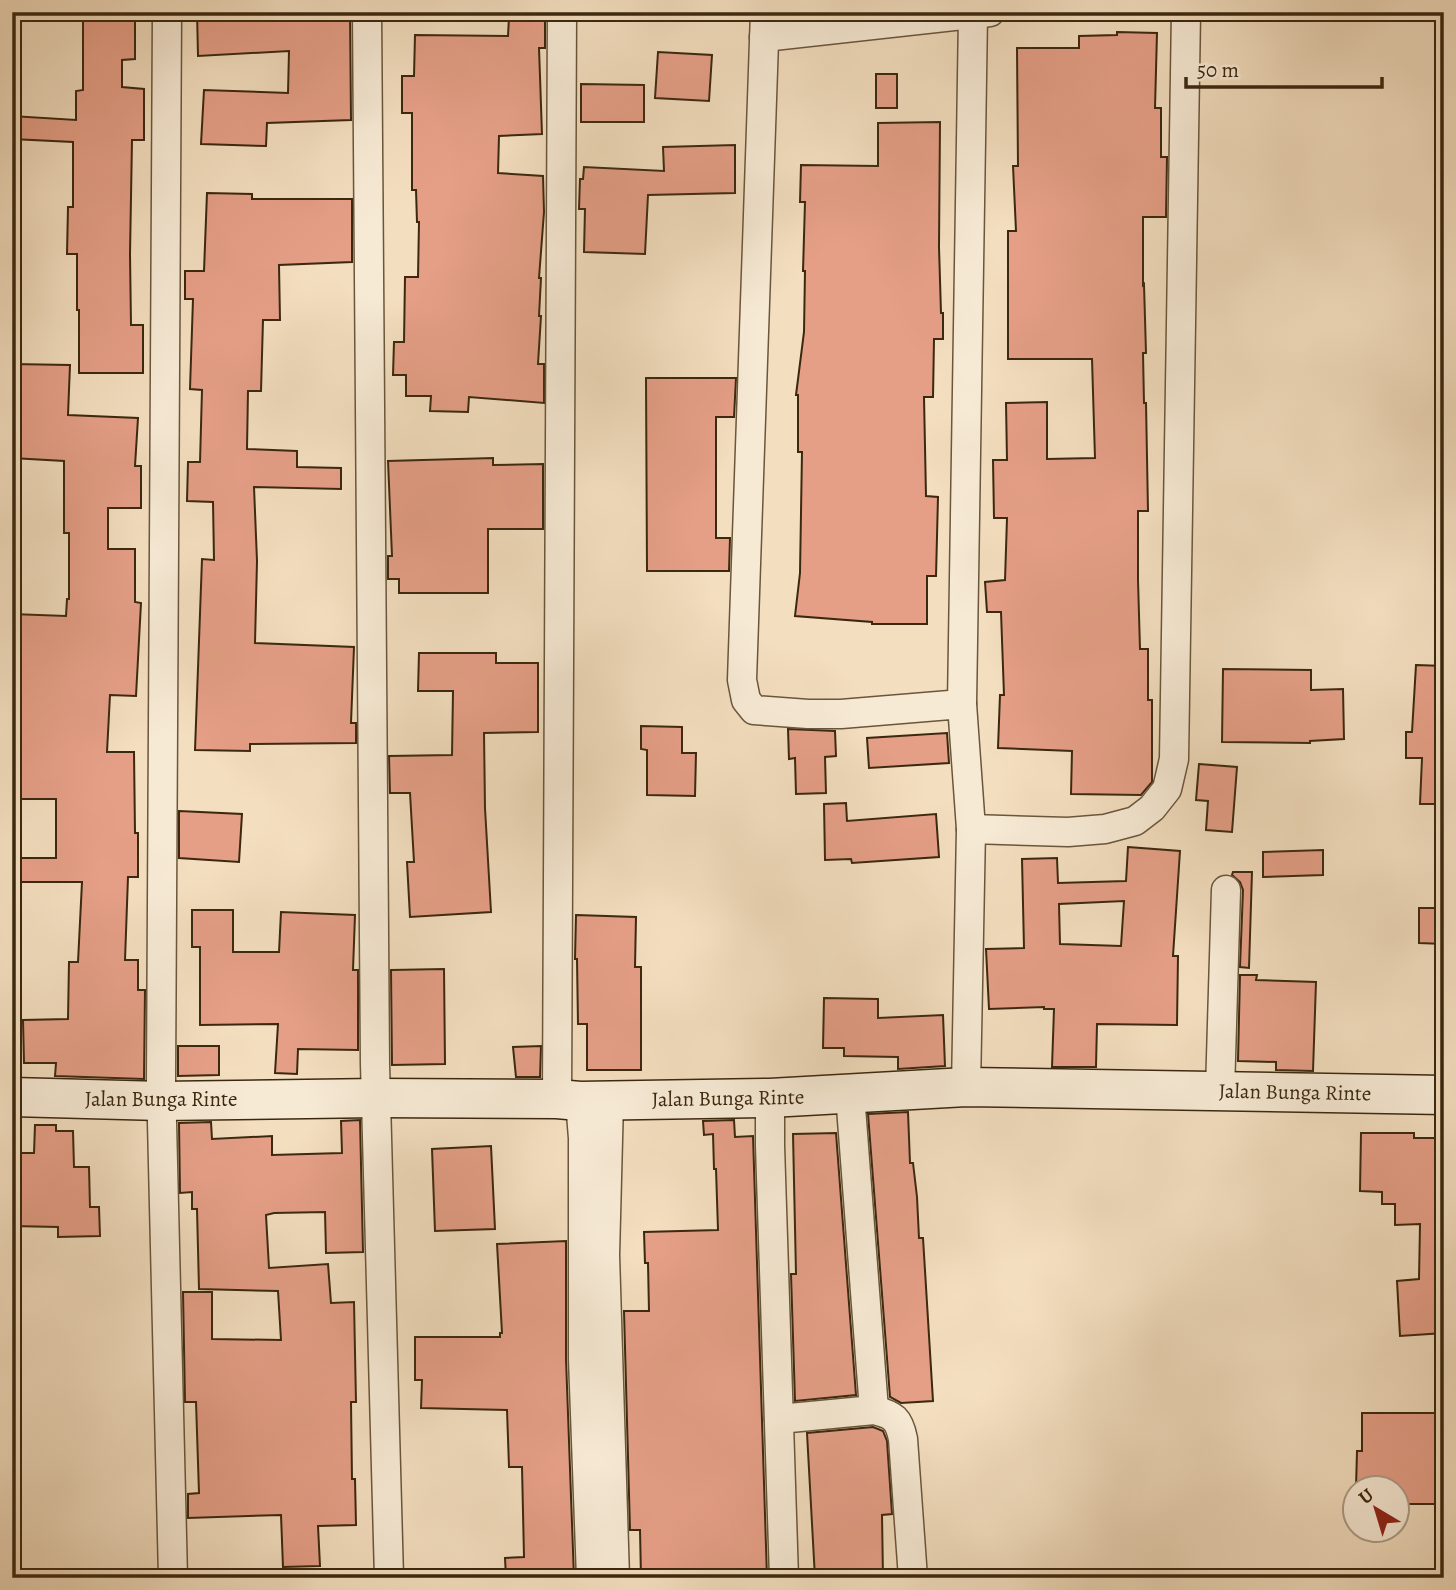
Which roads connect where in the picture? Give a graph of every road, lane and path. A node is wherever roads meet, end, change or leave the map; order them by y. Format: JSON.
{"nodes":[{"id":1,"x":167,"y":12,"type":"edge"},
{"id":2,"x":367,"y":12,"type":"edge"},
{"id":3,"x":562,"y":12,"type":"edge"},
{"id":4,"x":1186,"y":12,"type":"edge"},
{"id":5,"x":981,"y":14,"type":"edge"},
{"id":6,"x":765,"y":25,"type":"edge"},
{"id":7,"x":962,"y":705,"type":"junction"},
{"id":8,"x":971,"y":830,"type":"junction"},
{"id":9,"x":1226,"y":890,"type":"dead end"},
{"id":10,"x":966,"y":1087,"type":"junction"},
{"id":11,"x":1220,"y":1091,"type":"junction"},
{"id":12,"x":850,"y":1094,"type":"junction"},
{"id":13,"x":1444,"y":1095,"type":"edge"},
{"id":14,"x":12,"y":1097,"type":"edge"},
{"id":15,"x":377,"y":1098,"type":"junction"},
{"id":16,"x":771,"y":1098,"type":"junction"},
{"id":17,"x":582,"y":1100,"type":"junction"},
{"id":18,"x":162,"y":1101,"type":"junction"},
{"id":19,"x":874,"y":1410,"type":"junction"},
{"id":20,"x":779,"y":1419,"type":"junction"},
{"id":21,"x":603,"y":1565,"type":"edge"},
{"id":22,"x":173,"y":1578,"type":"edge"},
{"id":23,"x":389,"y":1578,"type":"edge"},
{"id":24,"x":784,"y":1578,"type":"edge"},
{"id":25,"x":913,"y":1578,"type":"edge"}],
"edges":[{"from":1,"to":18,"type":"street"},
{"from":2,"to":15,"type":"street"},
{"from":3,"to":17,"type":"street"},
{"from":4,"to":8,"type":"street"},
{"from":5,"to":6,"type":"street"},
{"from":5,"to":7,"type":"street"},
{"from":6,"to":7,"type":"street"},
{"from":7,"to":8,"type":"street"},
{"from":8,"to":10,"type":"street"},
{"from":9,"to":11,"type":"street"},
{"from":10,"to":11,"type":"street","name":"Jalan Bunga Rinte"},
{"from":10,"to":12,"type":"street","name":"Jalan Bunga Rinte"},
{"from":11,"to":13,"type":"street","name":"Jalan Bunga Rinte"},
{"from":12,"to":16,"type":"street","name":"Jalan Bunga Rinte"},
{"from":12,"to":19,"type":"street"},
{"from":14,"to":18,"type":"street","name":"Jalan Bunga Rinte"},
{"from":15,"to":17,"type":"street","name":"Jalan Bunga Rinte"},
{"from":15,"to":18,"type":"street","name":"Jalan Bunga Rinte"},
{"from":15,"to":23,"type":"street"},
{"from":16,"to":17,"type":"street","name":"Jalan Bunga Rinte"},
{"from":16,"to":20,"type":"street"},
{"from":17,"to":21,"type":"street"},
{"from":18,"to":22,"type":"street"},
{"from":19,"to":20,"type":"street"},
{"from":19,"to":25,"type":"street"},
{"from":20,"to":24,"type":"street"}]}
